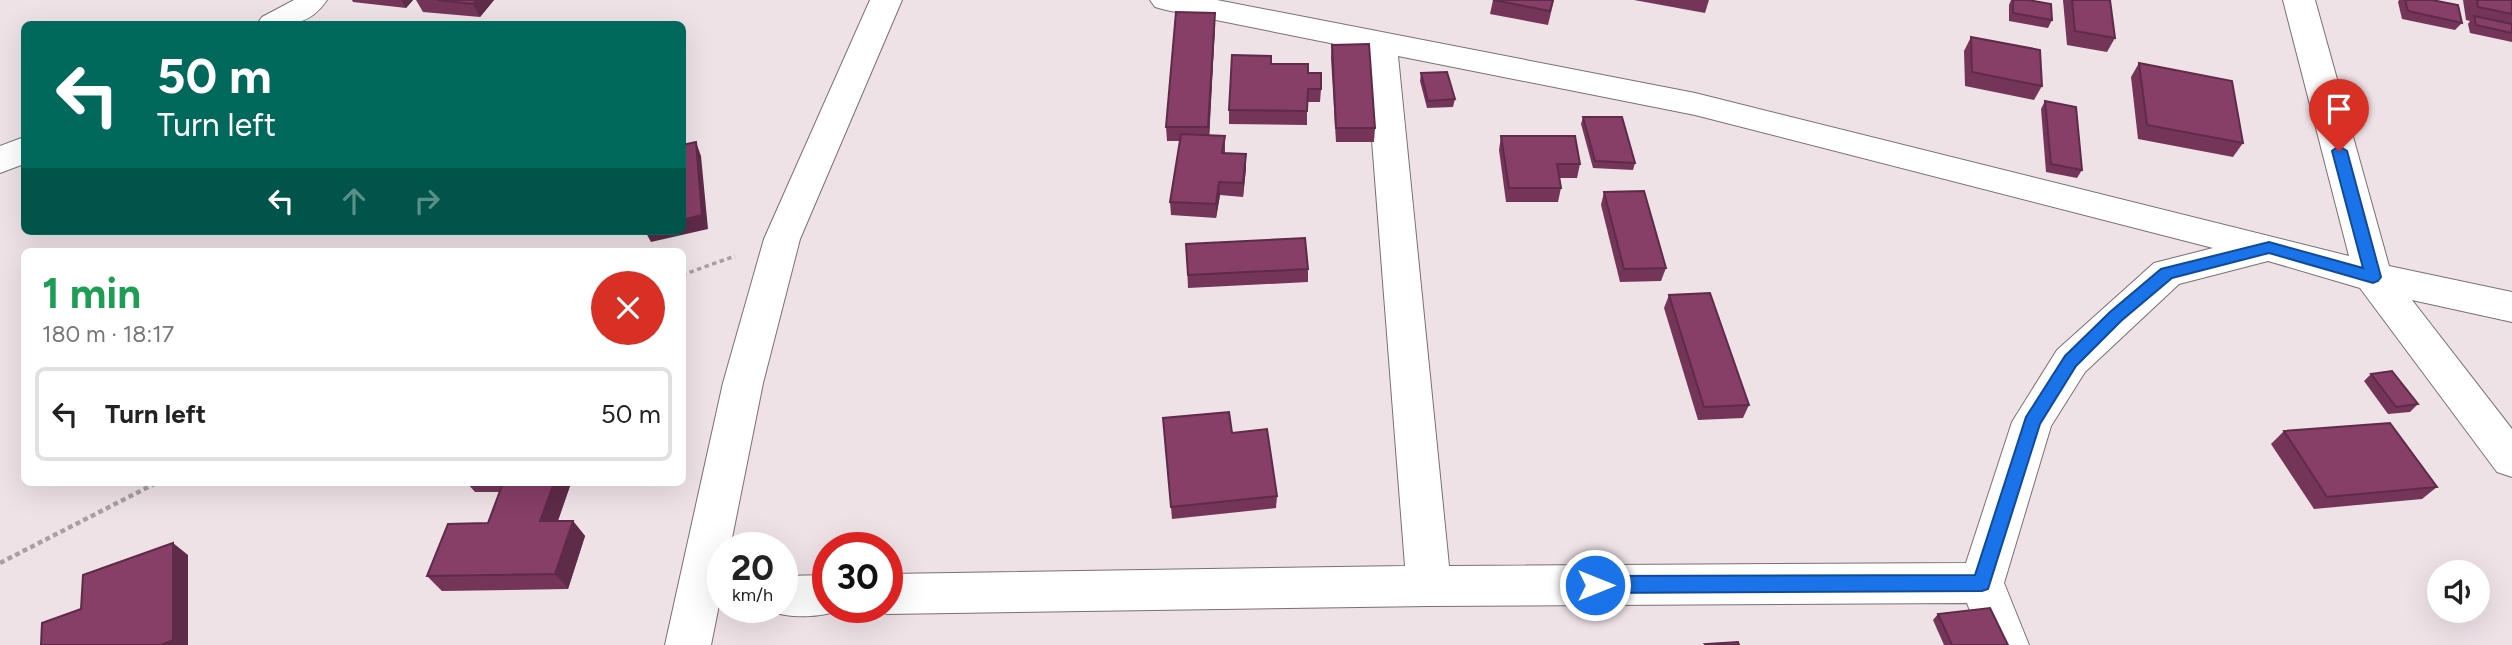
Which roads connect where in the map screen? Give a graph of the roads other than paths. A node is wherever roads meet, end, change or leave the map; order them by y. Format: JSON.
{"nodes":[{"id":1,"x":311,"y":0,"type":"edge"},
{"id":2,"x":886,"y":0,"type":"edge"},
{"id":3,"x":1166,"y":0,"type":"edge"},
{"id":4,"x":2299,"y":0,"type":"edge"},
{"id":5,"x":279,"y":21,"type":"edge"},
{"id":6,"x":1381,"y":43,"type":"junction"},
{"id":7,"x":21,"y":150,"type":"edge"},
{"id":8,"x":0,"y":161,"type":"edge"},
{"id":9,"x":2269,"y":247,"type":"junction"},
{"id":10,"x":2373,"y":277,"type":"junction"},
{"id":11,"x":2512,"y":307,"type":"edge"},
{"id":12,"x":2512,"y":460,"type":"edge"},
{"id":13,"x":721,"y":532,"type":"edge"},
{"id":14,"x":1982,"y":583,"type":"junction"},
{"id":15,"x":1429,"y":586,"type":"junction"},
{"id":16,"x":903,"y":594,"type":"edge"},
{"id":17,"x":707,"y":605,"type":"edge"},
{"id":18,"x":688,"y":645,"type":"edge"},
{"id":19,"x":2006,"y":645,"type":"edge"}],
"edges":[{"from":1,"to":5,"type":"street"},
{"from":2,"to":13,"type":"street"},
{"from":3,"to":6,"type":"street"},
{"from":4,"to":10,"type":"street"},
{"from":6,"to":9,"type":"street"},
{"from":6,"to":15,"type":"street"},
{"from":7,"to":8,"type":"street"},
{"from":9,"to":10,"type":"street"},
{"from":9,"to":14,"type":"street"},
{"from":10,"to":11,"type":"street"},
{"from":10,"to":12,"type":"street"},
{"from":14,"to":15,"type":"street"},
{"from":14,"to":19,"type":"street"},
{"from":15,"to":16,"type":"street"},
{"from":17,"to":18,"type":"street"}]}
